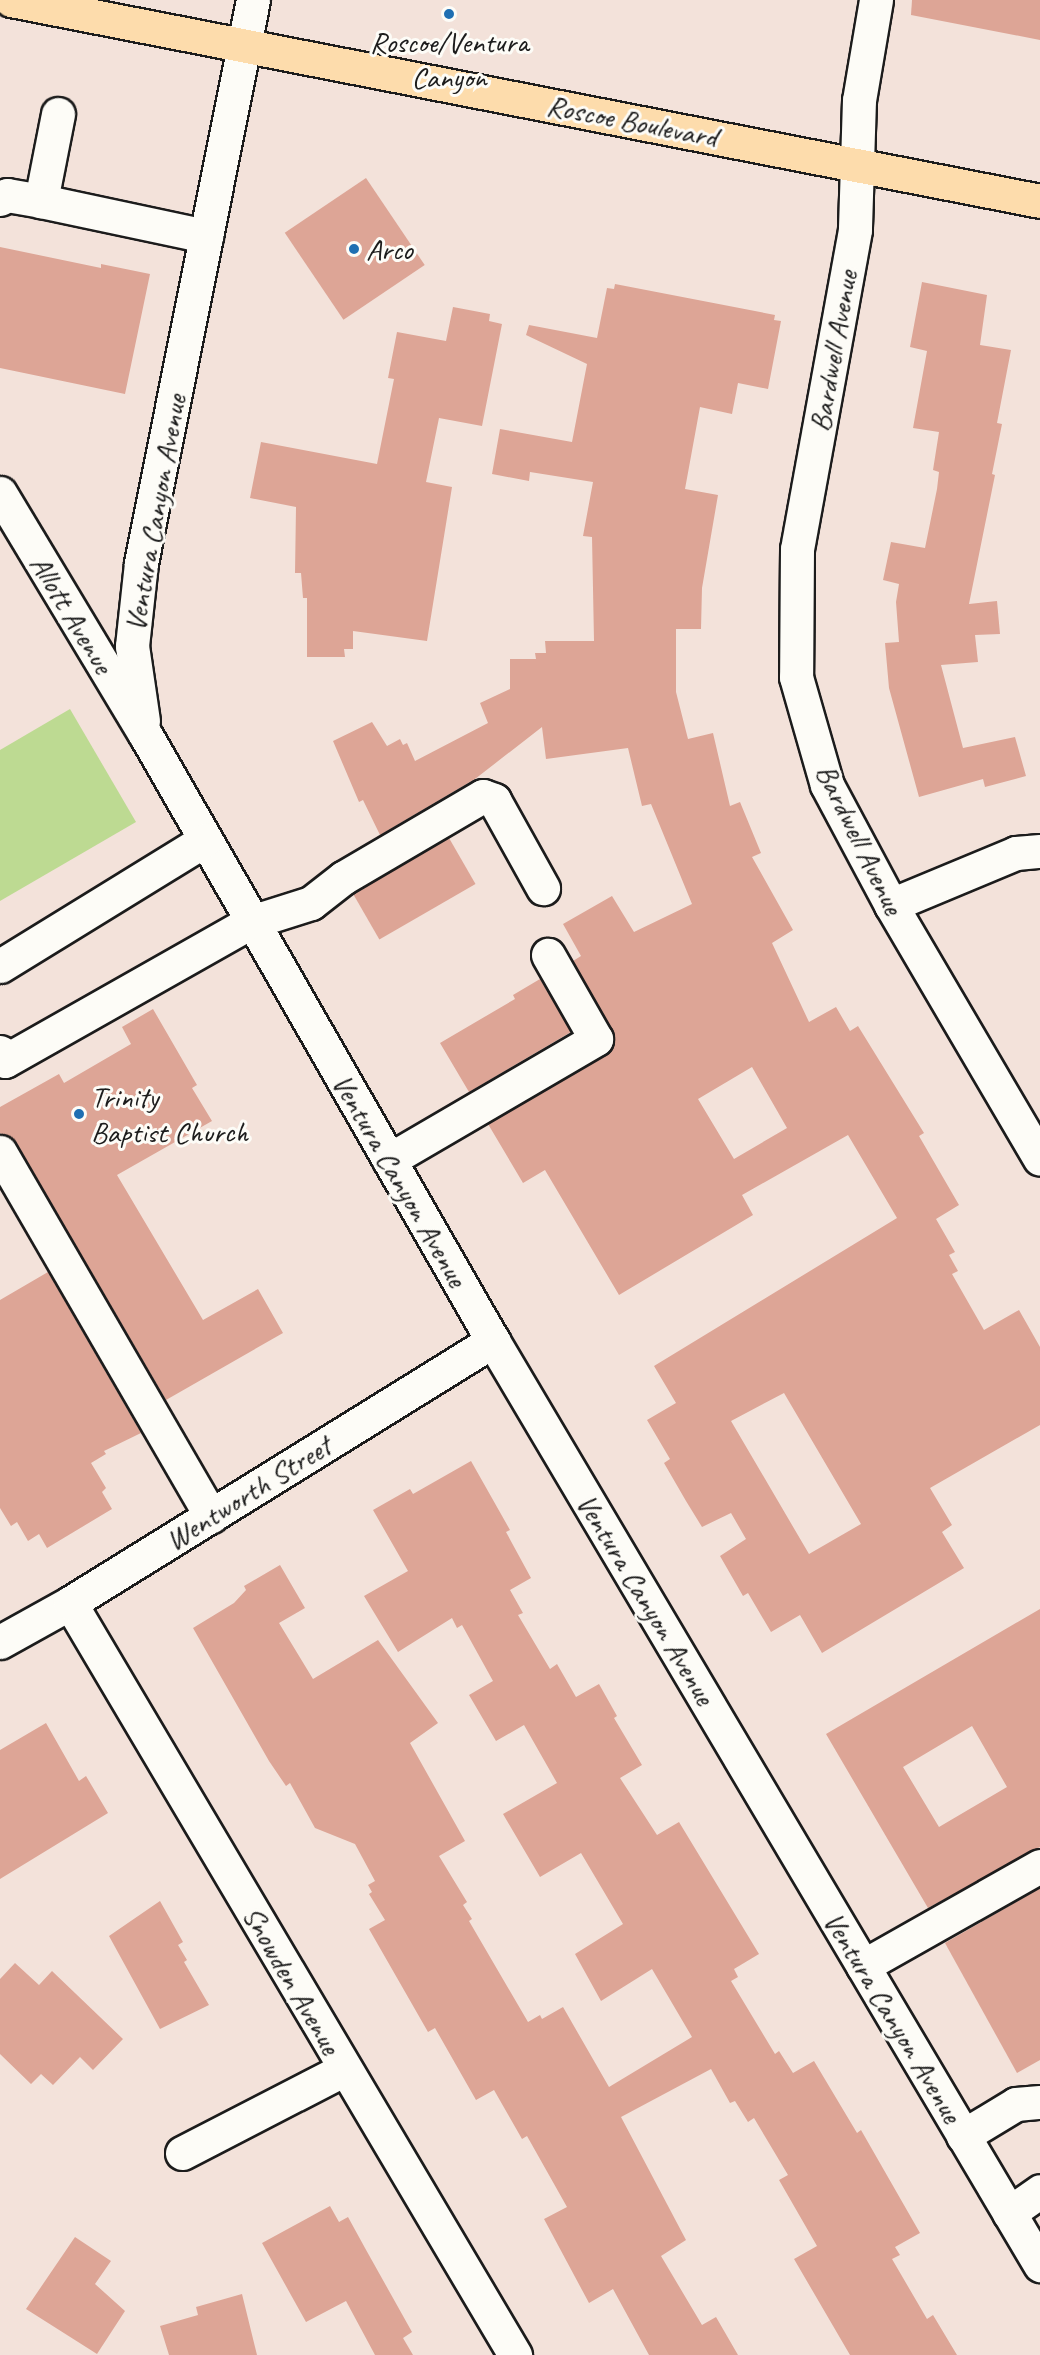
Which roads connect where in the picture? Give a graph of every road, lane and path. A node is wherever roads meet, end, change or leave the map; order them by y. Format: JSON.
{"nodes":[{"id":1,"x":11,"y":0,"type":"edge"},
{"id":2,"x":253,"y":0,"type":"edge"},
{"id":3,"x":876,"y":0,"type":"edge"},
{"id":4,"x":244,"y":47,"type":"junction"},
{"id":5,"x":58,"y":114,"type":"dead end"},
{"id":6,"x":858,"y":166,"type":"junction"},
{"id":7,"x":0,"y":199,"type":"edge"},
{"id":8,"x":41,"y":201,"type":"junction"},
{"id":9,"x":1040,"y":201,"type":"edge"},
{"id":10,"x":206,"y":236,"type":"junction"},
{"id":11,"x":0,"y":493,"type":"edge"},
{"id":12,"x":8,"y":527,"type":"edge"},
{"id":13,"x":145,"y":734,"type":"junction"},
{"id":14,"x":205,"y":840,"type":"junction"},
{"id":15,"x":1040,"y":851,"type":"edge"},
{"id":16,"x":543,"y":888,"type":"dead end"},
{"id":17,"x":891,"y":905,"type":"junction"},
{"id":18,"x":251,"y":922,"type":"junction"},
{"id":19,"x":548,"y":955,"type":"dead end"},
{"id":20,"x":0,"y":966,"type":"edge"},
{"id":21,"x":2,"y":1063,"type":"edge"},
{"id":22,"x":0,"y":1152,"type":"edge"},
{"id":23,"x":1040,"y":1159,"type":"edge"},
{"id":24,"x":389,"y":1160,"type":"junction"},
{"id":25,"x":493,"y":1341,"type":"junction"},
{"id":26,"x":211,"y":1516,"type":"junction"},
{"id":27,"x":70,"y":1603,"type":"junction"},
{"id":28,"x":2,"y":1636,"type":"edge"},
{"id":29,"x":1040,"y":1866,"type":"edge"},
{"id":30,"x":863,"y":1966,"type":"junction"},
{"id":31,"x":345,"y":2069,"type":"junction"},
{"id":32,"x":1040,"y":2102,"type":"edge"},
{"id":33,"x":963,"y":2136,"type":"junction"},
{"id":34,"x":182,"y":2153,"type":"dead end"},
{"id":35,"x":1040,"y":2191,"type":"edge"},
{"id":36,"x":1009,"y":2213,"type":"junction"},
{"id":37,"x":1040,"y":2265,"type":"edge"},
{"id":38,"x":515,"y":2355,"type":"edge"}],
"edges":[{"from":1,"to":4,"type":"main road","name":"Roscoe Boulevard"},
{"from":2,"to":4,"type":"street","name":"Ventura Canyon Avenue"},
{"from":3,"to":6,"type":"street","name":"Bardwell Avenue"},
{"from":4,"to":6,"type":"main road","name":"Roscoe Boulevard"},
{"from":4,"to":10,"type":"street","name":"Ventura Canyon Avenue"},
{"from":5,"to":8,"type":"street"},
{"from":6,"to":9,"type":"main road","name":"Roscoe Boulevard"},
{"from":6,"to":17,"type":"street","name":"Bardwell Avenue"},
{"from":7,"to":8,"type":"street"},
{"from":8,"to":10,"type":"street"},
{"from":10,"to":13,"type":"street","name":"Ventura Canyon Avenue"},
{"from":11,"to":12,"type":"street","name":"Allott Avenue"},
{"from":12,"to":13,"type":"street","name":"Allott Avenue"},
{"from":13,"to":14,"type":"street","name":"Ventura Canyon Avenue"},
{"from":14,"to":18,"type":"street","name":"Ventura Canyon Avenue"},
{"from":14,"to":20,"type":"street"},
{"from":15,"to":17,"type":"street"},
{"from":16,"to":18,"type":"street"},
{"from":17,"to":23,"type":"street","name":"Bardwell Avenue"},
{"from":18,"to":21,"type":"street"},
{"from":18,"to":24,"type":"street","name":"Ventura Canyon Avenue"},
{"from":19,"to":24,"type":"street"},
{"from":22,"to":26,"type":"street"},
{"from":24,"to":25,"type":"street","name":"Ventura Canyon Avenue"},
{"from":25,"to":26,"type":"street","name":"Wentworth Street"},
{"from":25,"to":30,"type":"street","name":"Ventura Canyon Avenue"},
{"from":26,"to":27,"type":"street","name":"Wentworth Street"},
{"from":27,"to":28,"type":"street","name":"Wentworth Street"},
{"from":27,"to":31,"type":"street","name":"Snowden Avenue"},
{"from":29,"to":30,"type":"street"},
{"from":30,"to":33,"type":"street","name":"Ventura Canyon Avenue"},
{"from":31,"to":34,"type":"street"},
{"from":31,"to":38,"type":"street","name":"Snowden Avenue"},
{"from":32,"to":33,"type":"street"},
{"from":33,"to":36,"type":"street","name":"Ventura Canyon Avenue"},
{"from":35,"to":36,"type":"street"},
{"from":36,"to":37,"type":"street","name":"Ventura Canyon Avenue"}]}
